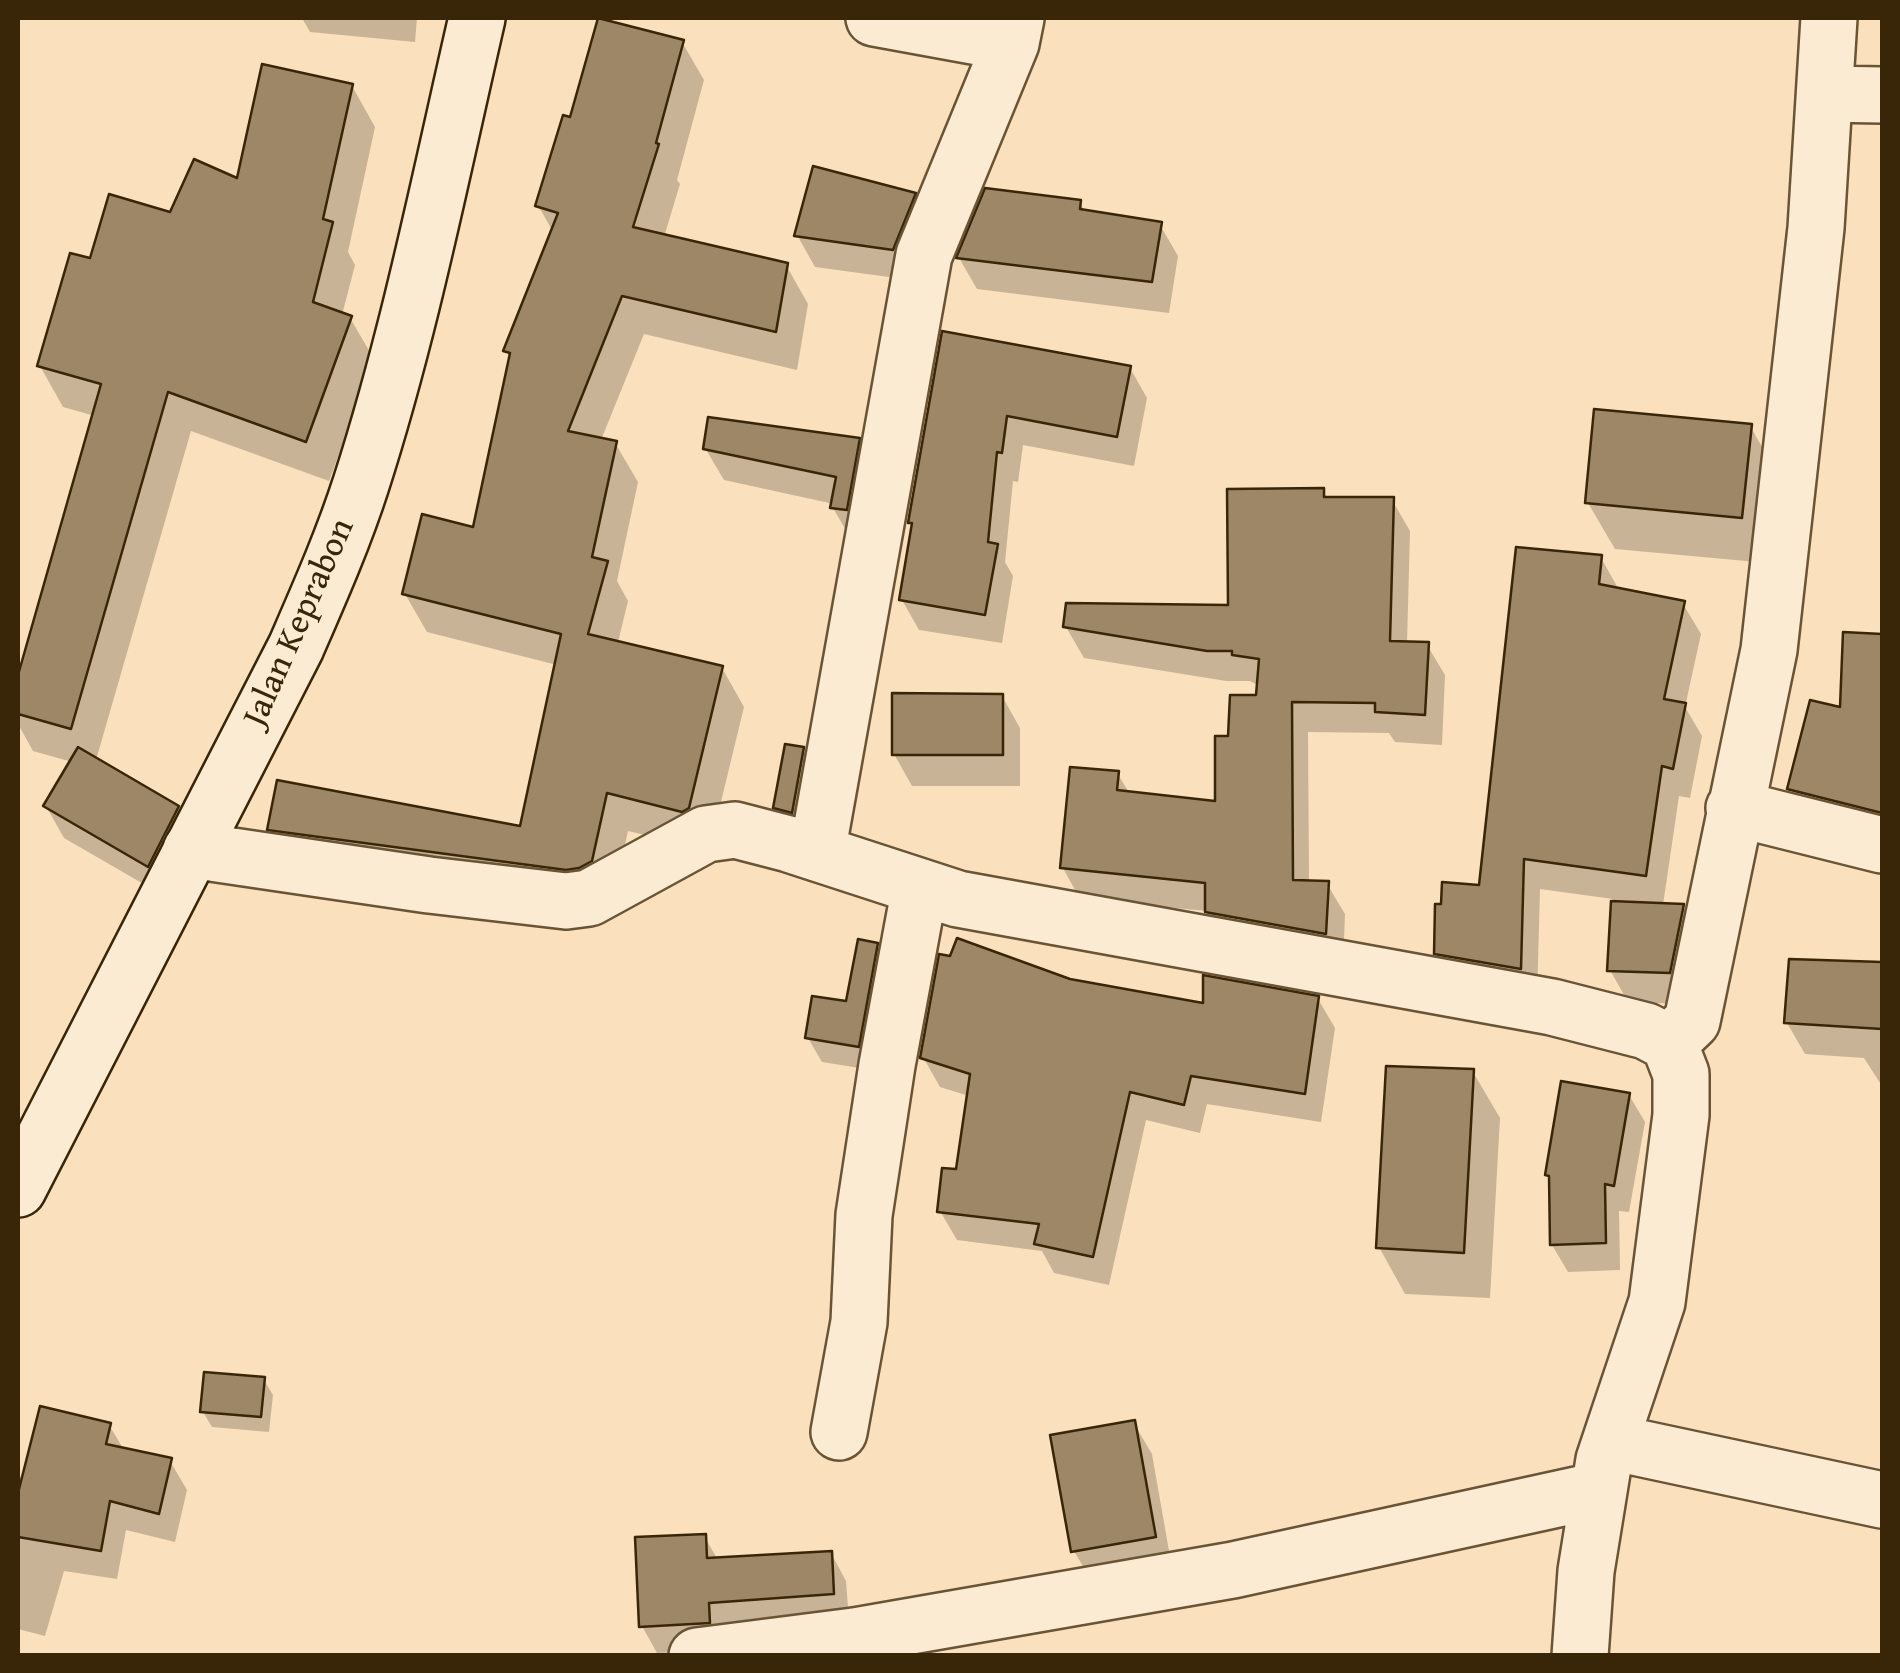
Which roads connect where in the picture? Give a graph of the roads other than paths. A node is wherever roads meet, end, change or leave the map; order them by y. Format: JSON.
{"nodes":[{"id":1,"x":477,"y":18,"type":"edge"},
{"id":2,"x":874,"y":18,"type":"edge"},
{"id":3,"x":1830,"y":18,"type":"edge"},
{"id":4,"x":1014,"y":30,"type":"edge"},
{"id":5,"x":1824,"y":94,"type":"junction"},
{"id":6,"x":1882,"y":96,"type":"edge"},
{"id":7,"x":1734,"y":808,"type":"junction"},
{"id":8,"x":1882,"y":845,"type":"edge"},
{"id":9,"x":191,"y":850,"type":"junction"},
{"id":10,"x":818,"y":853,"type":"junction"},
{"id":11,"x":920,"y":887,"type":"junction"},
{"id":12,"x":1669,"y":1042,"type":"junction"},
{"id":13,"x":18,"y":1190,"type":"edge"},
{"id":14,"x":840,"y":1432,"type":"dead end"},
{"id":15,"x":1605,"y":1466,"type":"junction"},
{"id":16,"x":1882,"y":1500,"type":"edge"},
{"id":17,"x":698,"y":1656,"type":"edge"},
{"id":18,"x":1580,"y":1656,"type":"edge"}],
"edges":[{"from":1,"to":9,"type":"street","name":"Jalan Keprabon"},
{"from":2,"to":4,"type":"street"},
{"from":3,"to":5,"type":"street"},
{"from":4,"to":10,"type":"street"},
{"from":5,"to":6,"type":"street"},
{"from":5,"to":7,"type":"street"},
{"from":7,"to":8,"type":"street"},
{"from":7,"to":12,"type":"street"},
{"from":9,"to":10,"type":"street"},
{"from":9,"to":13,"type":"street","name":"Jalan Keprabon"},
{"from":10,"to":11,"type":"street"},
{"from":11,"to":12,"type":"street"},
{"from":11,"to":14,"type":"street"},
{"from":12,"to":15,"type":"street"},
{"from":15,"to":16,"type":"street"},
{"from":15,"to":17,"type":"street"},
{"from":15,"to":18,"type":"street"}]}
